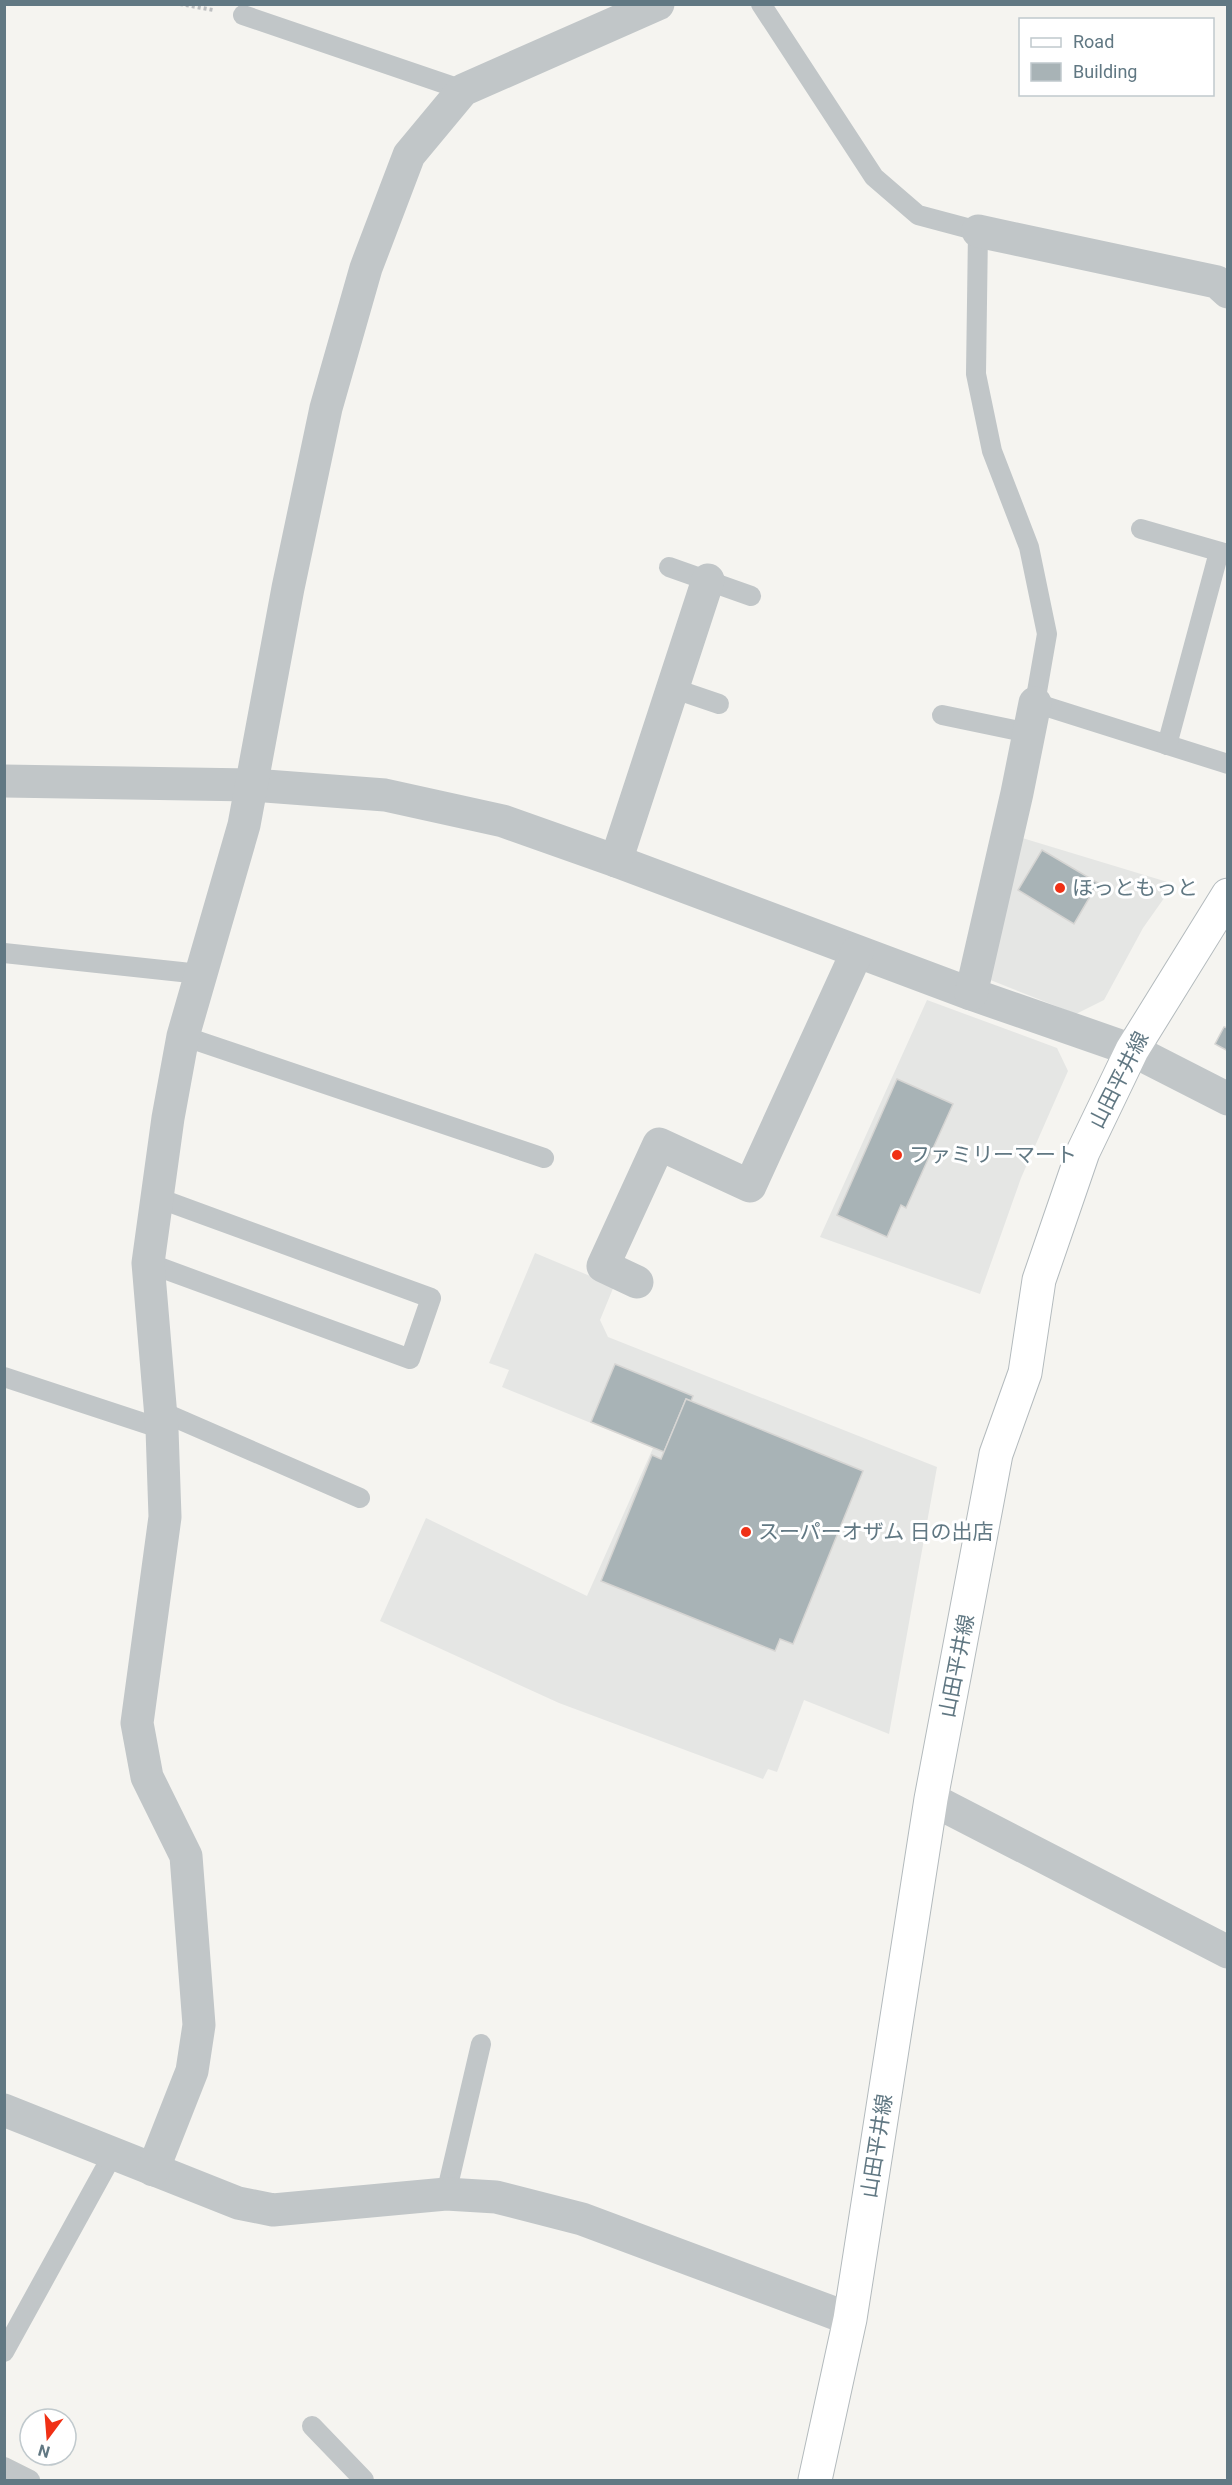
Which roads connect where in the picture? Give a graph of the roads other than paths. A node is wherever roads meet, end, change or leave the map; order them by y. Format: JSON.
{"nodes":[{"id":1,"x":658,"y":4,"type":"edge"},
{"id":2,"x":761,"y":4,"type":"edge"},
{"id":3,"x":243,"y":15,"type":"dead end"},
{"id":4,"x":463,"y":90,"type":"junction"},
{"id":5,"x":978,"y":231,"type":"junction"},
{"id":6,"x":1227,"y":292,"type":"edge"},
{"id":7,"x":1141,"y":529,"type":"dead end"},
{"id":8,"x":1223,"y":553,"type":"edge"},
{"id":9,"x":669,"y":567,"type":"dead end"},
{"id":10,"x":708,"y":580,"type":"junction"},
{"id":11,"x":751,"y":596,"type":"dead end"},
{"id":12,"x":672,"y":688,"type":"junction"},
{"id":13,"x":719,"y":704,"type":"dead end"},
{"id":14,"x":942,"y":715,"type":"dead end"},
{"id":15,"x":1032,"y":718,"type":"junction"},
{"id":16,"x":1167,"y":745,"type":"junction"},
{"id":17,"x":1227,"y":764,"type":"edge"},
{"id":18,"x":4,"y":781,"type":"edge"},
{"id":19,"x":252,"y":785,"type":"junction"},
{"id":20,"x":616,"y":861,"type":"junction"},
{"id":21,"x":1227,"y":895,"type":"edge"},
{"id":22,"x":857,"y":952,"type":"junction"},
{"id":23,"x":4,"y":953,"type":"edge"},
{"id":24,"x":200,"y":974,"type":"junction"},
{"id":25,"x":970,"y":994,"type":"junction"},
{"id":26,"x":183,"y":1036,"type":"junction"},
{"id":27,"x":1132,"y":1050,"type":"junction"},
{"id":28,"x":1227,"y":1099,"type":"edge"},
{"id":29,"x":544,"y":1158,"type":"dead end"},
{"id":30,"x":158,"y":1198,"type":"junction"},
{"id":31,"x":148,"y":1263,"type":"junction"},
{"id":32,"x":637,"y":1281,"type":"dead end"},
{"id":33,"x":4,"y":1377,"type":"edge"},
{"id":34,"x":161,"y":1420,"type":"junction"},
{"id":35,"x":360,"y":1498,"type":"dead end"},
{"id":36,"x":931,"y":1800,"type":"junction"},
{"id":37,"x":1227,"y":1952,"type":"edge"},
{"id":38,"x":481,"y":2043,"type":"dead end"},
{"id":39,"x":4,"y":2110,"type":"edge"},
{"id":40,"x":113,"y":2154,"type":"junction"},
{"id":41,"x":153,"y":2170,"type":"junction"},
{"id":42,"x":446,"y":2194,"type":"junction"},
{"id":43,"x":850,"y":2319,"type":"junction"},
{"id":44,"x":4,"y":2352,"type":"edge"},
{"id":45,"x":312,"y":2426,"type":"dead end"},
{"id":46,"x":4,"y":2467,"type":"edge"},
{"id":47,"x":30,"y":2481,"type":"edge"},
{"id":48,"x":364,"y":2481,"type":"edge"},
{"id":49,"x":815,"y":2481,"type":"edge"}],
"edges":[{"from":1,"to":4,"type":"street"},
{"from":2,"to":5,"type":"lane"},
{"from":3,"to":4,"type":"lane"},
{"from":4,"to":19,"type":"street"},
{"from":5,"to":6,"type":"street"},
{"from":5,"to":15,"type":"lane"},
{"from":7,"to":8,"type":"lane"},
{"from":8,"to":16,"type":"lane"},
{"from":9,"to":10,"type":"lane"},
{"from":10,"to":11,"type":"lane"},
{"from":10,"to":12,"type":"street"},
{"from":12,"to":13,"type":"lane"},
{"from":12,"to":20,"type":"street"},
{"from":14,"to":15,"type":"lane"},
{"from":15,"to":16,"type":"lane"},
{"from":15,"to":25,"type":"street"},
{"from":16,"to":17,"type":"lane"},
{"from":18,"to":19,"type":"street"},
{"from":19,"to":20,"type":"street"},
{"from":19,"to":24,"type":"street"},
{"from":20,"to":22,"type":"street"},
{"from":21,"to":27,"type":"main road","name":"山田平井線"},
{"from":22,"to":25,"type":"street"},
{"from":22,"to":32,"type":"street"},
{"from":23,"to":24,"type":"lane"},
{"from":24,"to":26,"type":"street"},
{"from":25,"to":27,"type":"street"},
{"from":26,"to":29,"type":"lane"},
{"from":26,"to":30,"type":"street"},
{"from":27,"to":28,"type":"street"},
{"from":27,"to":36,"type":"main road","name":"山田平井線"},
{"from":30,"to":31,"type":"street"},
{"from":30,"to":31,"type":"lane"},
{"from":31,"to":34,"type":"street"},
{"from":33,"to":34,"type":"lane"},
{"from":34,"to":35,"type":"lane"},
{"from":34,"to":41,"type":"street"},
{"from":36,"to":37,"type":"street"},
{"from":36,"to":43,"type":"main road","name":"山田平井線"},
{"from":38,"to":42,"type":"lane"},
{"from":39,"to":40,"type":"street"},
{"from":40,"to":41,"type":"street"},
{"from":40,"to":44,"type":"lane"},
{"from":41,"to":42,"type":"street"},
{"from":42,"to":43,"type":"street"},
{"from":43,"to":49,"type":"main road","name":"山田平井線"},
{"from":45,"to":48,"type":"lane"},
{"from":46,"to":47,"type":"lane"}]}
